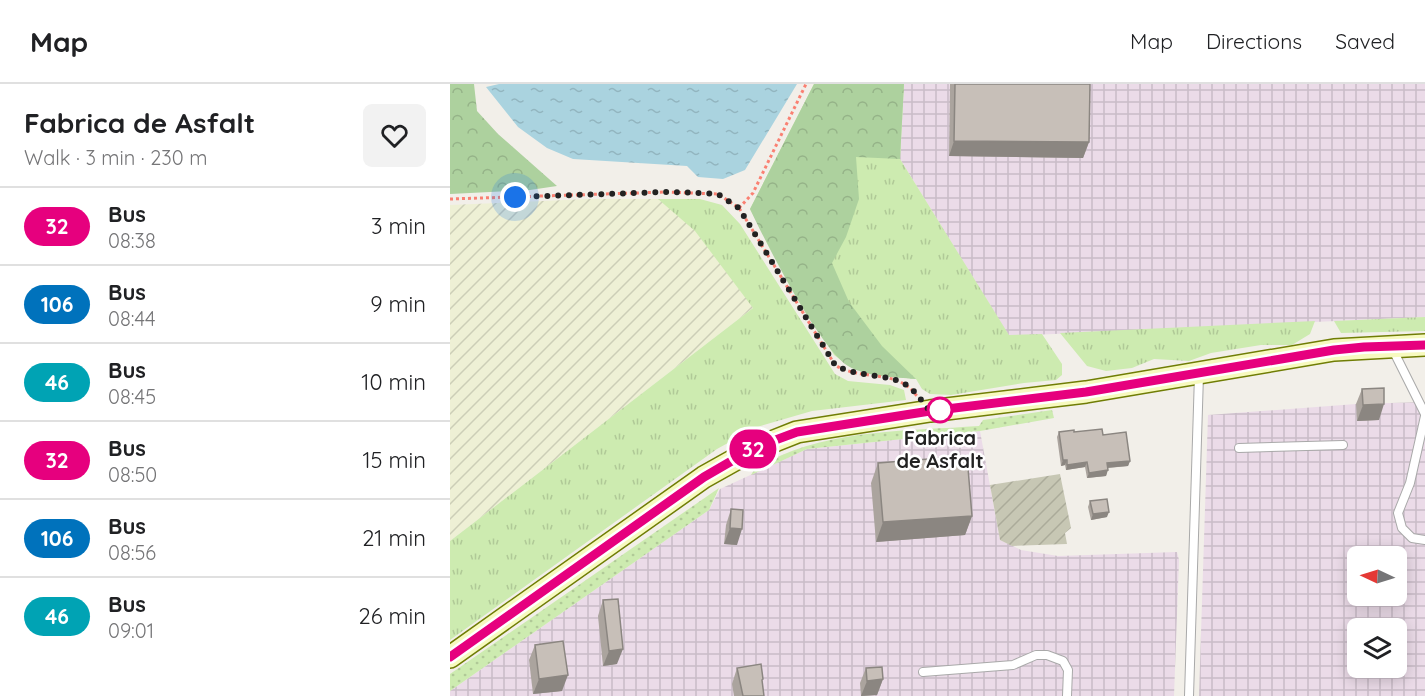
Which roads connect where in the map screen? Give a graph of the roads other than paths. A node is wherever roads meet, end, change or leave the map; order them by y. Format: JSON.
{"nodes":[{"id":1,"x":1391,"y":345,"type":"junction"},
{"id":2,"x":1425,"y":345,"type":"edge"},
{"id":3,"x":1199,"y":374,"type":"junction"},
{"id":4,"x":1425,"y":415,"type":"edge"},
{"id":5,"x":1343,"y":445,"type":"dead end"},
{"id":6,"x":1239,"y":448,"type":"dead end"},
{"id":7,"x":1425,"y":540,"type":"edge"},
{"id":8,"x":450,"y":657,"type":"edge"},
{"id":9,"x":923,"y":672,"type":"dead end"},
{"id":10,"x":1068,"y":696,"type":"edge"},
{"id":11,"x":1189,"y":696,"type":"edge"}],
"edges":[{"from":1,"to":2,"type":"street"},
{"from":1,"to":3,"type":"street"},
{"from":1,"to":4,"type":"lane"},
{"from":3,"to":8,"type":"street"},
{"from":3,"to":11,"type":"lane"},
{"from":4,"to":7,"type":"lane"},
{"from":5,"to":6,"type":"lane"},
{"from":9,"to":10,"type":"lane"}]}
